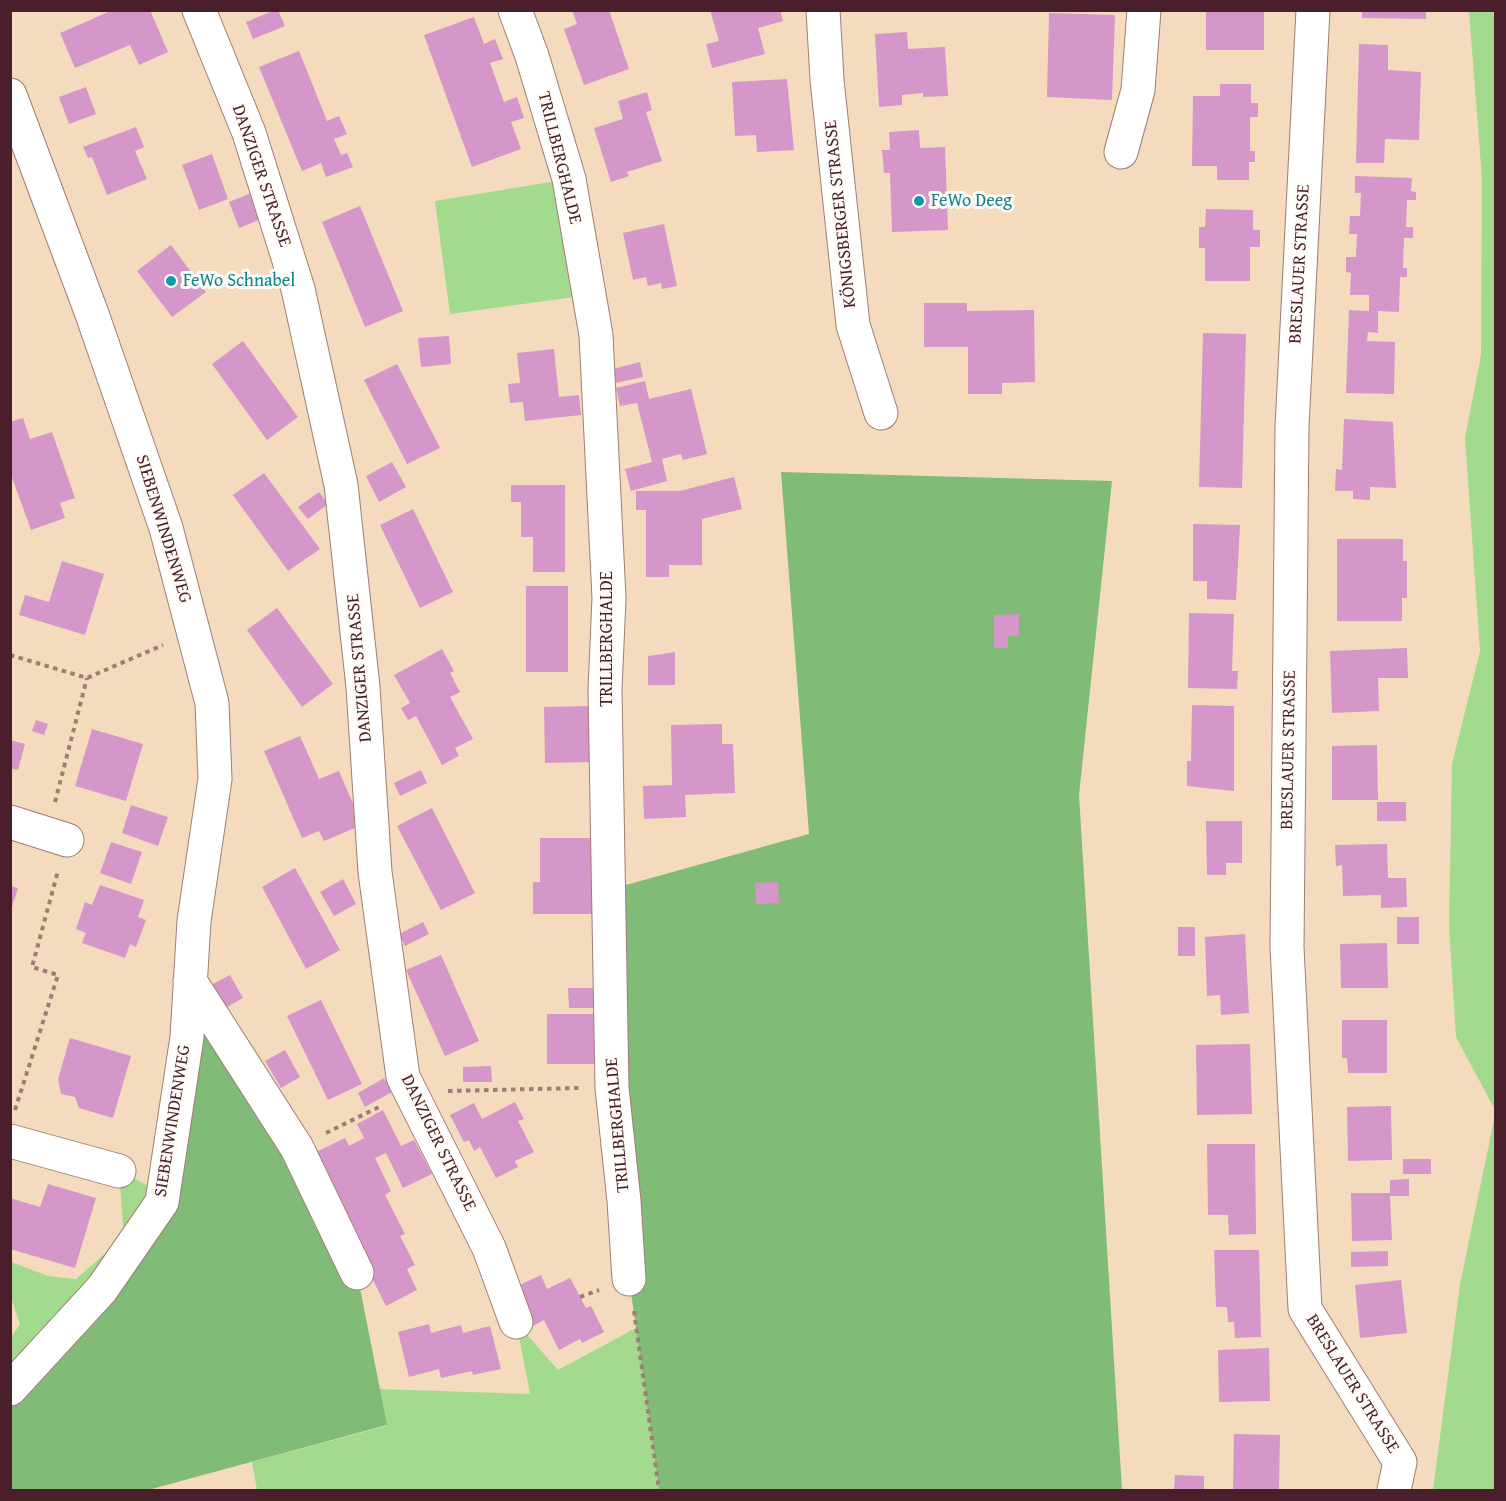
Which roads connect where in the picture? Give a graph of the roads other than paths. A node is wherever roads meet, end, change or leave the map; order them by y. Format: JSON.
{"nodes":[{"id":1,"x":199,"y":10,"type":"edge"},
{"id":2,"x":515,"y":10,"type":"edge"},
{"id":3,"x":824,"y":10,"type":"edge"},
{"id":4,"x":1144,"y":10,"type":"edge"},
{"id":5,"x":1313,"y":10,"type":"edge"},
{"id":6,"x":10,"y":95,"type":"edge"},
{"id":7,"x":1121,"y":152,"type":"dead end"},
{"id":8,"x":881,"y":413,"type":"dead end"},
{"id":9,"x":10,"y":822,"type":"edge"},
{"id":10,"x":57,"y":837,"type":"road end"},
{"id":11,"x":190,"y":981,"type":"junction"},
{"id":12,"x":12,"y":1128,"type":"edge"},
{"id":13,"x":119,"y":1171,"type":"dead end"},
{"id":14,"x":357,"y":1273,"type":"dead end"},
{"id":15,"x":629,"y":1279,"type":"road end"},
{"id":16,"x":516,"y":1322,"type":"dead end"},
{"id":17,"x":10,"y":1389,"type":"edge"},
{"id":18,"x":1397,"y":1476,"type":"edge"}],
"edges":[{"from":1,"to":16,"type":"street","name":"DANZIGER STRASSE"},
{"from":2,"to":15,"type":"street","name":"TRILLBERGHALDE"},
{"from":3,"to":8,"type":"street","name":"KÖNIGSBERGER STRASSE"},
{"from":4,"to":7,"type":"street"},
{"from":5,"to":18,"type":"street","name":"BRESLAUER STRASSE"},
{"from":6,"to":11,"type":"street","name":"SIEBENWINDENWEG"},
{"from":9,"to":10,"type":"street"},
{"from":11,"to":14,"type":"street"},
{"from":11,"to":17,"type":"street","name":"SIEBENWINDENWEG"},
{"from":12,"to":13,"type":"street"}]}
